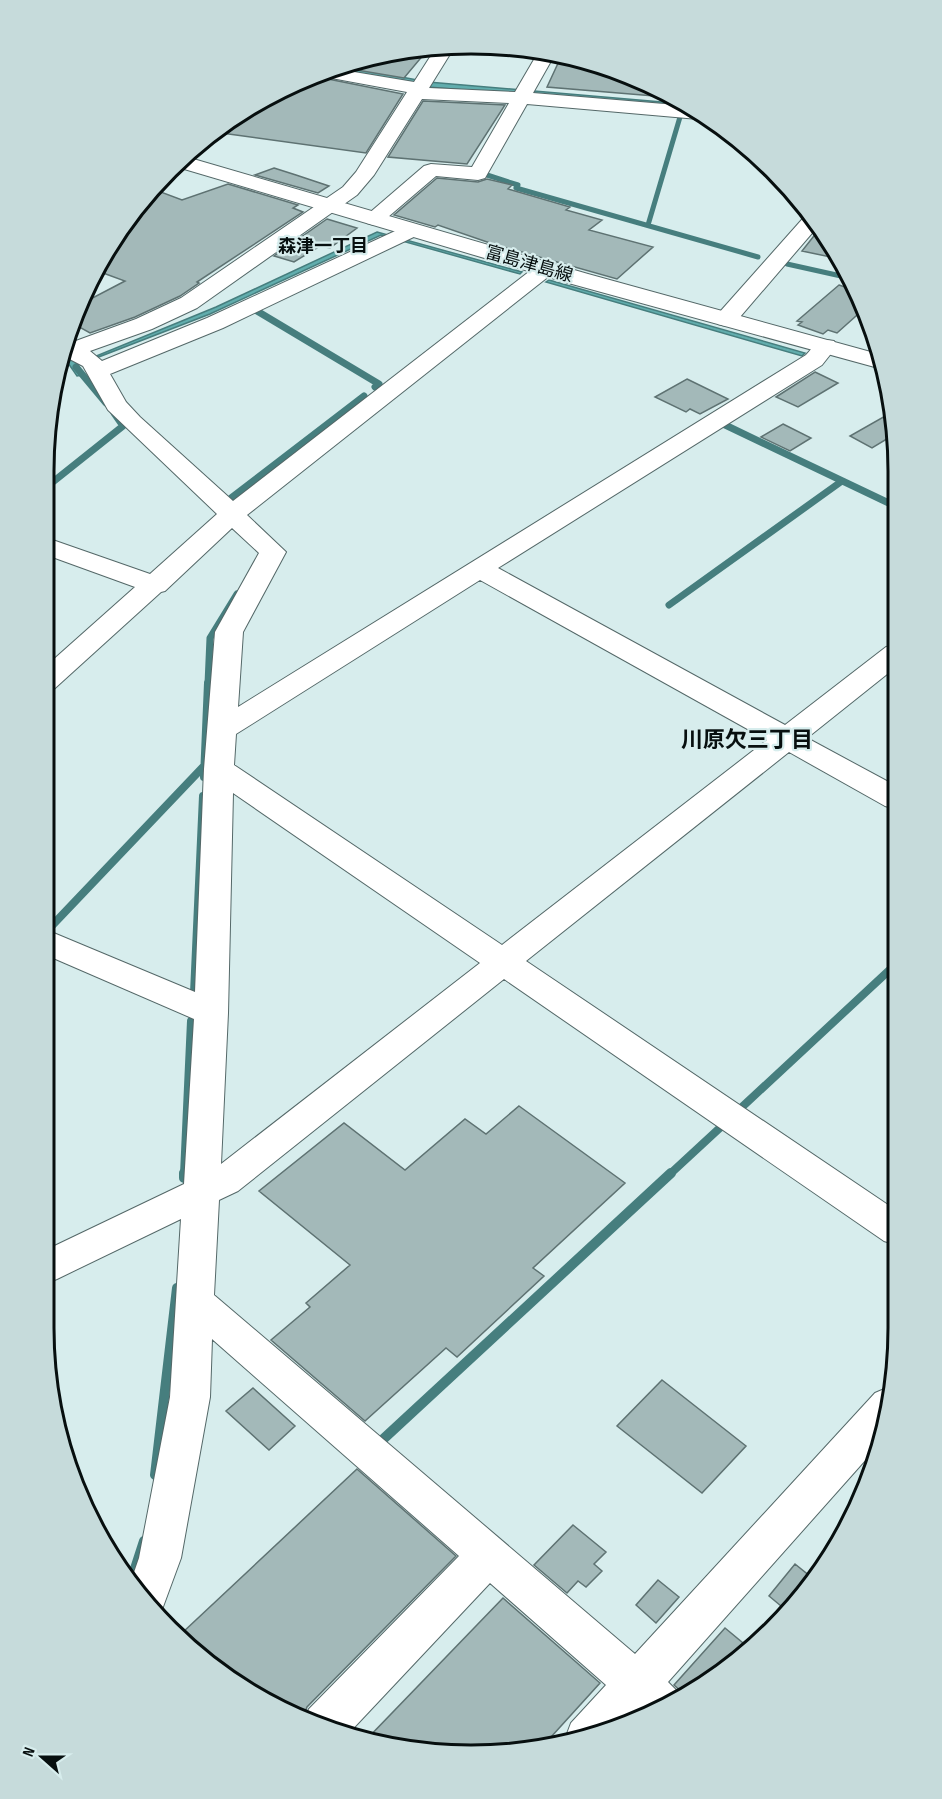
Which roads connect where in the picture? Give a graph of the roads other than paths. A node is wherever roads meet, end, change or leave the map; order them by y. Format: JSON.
{"nodes":[{"id":1,"x":440,"y":55,"type":"edge"},
{"id":2,"x":542,"y":61,"type":"edge"},
{"id":3,"x":340,"y":75,"type":"edge"},
{"id":4,"x":421,"y":88,"type":"junction"},
{"id":5,"x":522,"y":95,"type":"junction"},
{"id":6,"x":682,"y":111,"type":"edge"},
{"id":7,"x":188,"y":165,"type":"edge"},
{"id":8,"x":331,"y":206,"type":"junction"},
{"id":9,"x":374,"y":219,"type":"junction"},
{"id":10,"x":808,"y":225,"type":"edge"},
{"id":11,"x":401,"y":236,"type":"junction"},
{"id":12,"x":547,"y":269,"type":"junction"},
{"id":13,"x":726,"y":319,"type":"junction"},
{"id":14,"x":825,"y":346,"type":"junction"},
{"id":15,"x":82,"y":357,"type":"edge"},
{"id":16,"x":873,"y":360,"type":"edge"},
{"id":17,"x":232,"y":514,"type":"junction"},
{"id":18,"x":54,"y":549,"type":"edge"},
{"id":19,"x":480,"y":569,"type":"junction"},
{"id":20,"x":156,"y":585,"type":"junction"},
{"id":21,"x":888,"y":659,"type":"edge"},
{"id":22,"x":54,"y":674,"type":"edge"},
{"id":23,"x":221,"y":730,"type":"junction"},
{"id":24,"x":787,"y":739,"type":"junction"},
{"id":25,"x":219,"y":769,"type":"junction"},
{"id":26,"x":888,"y":795,"type":"edge"},
{"id":27,"x":54,"y":945,"type":"edge"},
{"id":28,"x":502,"y":963,"type":"junction"},
{"id":29,"x":211,"y":1013,"type":"junction"},
{"id":30,"x":199,"y":1195,"type":"junction"},
{"id":31,"x":888,"y":1224,"type":"edge"},
{"id":32,"x":54,"y":1263,"type":"edge"},
{"id":33,"x":194,"y":1300,"type":"junction"},
{"id":34,"x":878,"y":1420,"type":"edge"},
{"id":35,"x":489,"y":1556,"type":"junction"},
{"id":36,"x":148,"y":1592,"type":"edge"},
{"id":37,"x":651,"y":1696,"type":"edge"},
{"id":38,"x":619,"y":1718,"type":"edge"},
{"id":39,"x":330,"y":1720,"type":"edge"}],
"edges":[{"from":1,"to":4,"type":"street"},
{"from":2,"to":5,"type":"street"},
{"from":3,"to":4,"type":"street"},
{"from":4,"to":5,"type":"street"},
{"from":4,"to":8,"type":"street"},
{"from":5,"to":6,"type":"street"},
{"from":5,"to":9,"type":"street"},
{"from":7,"to":8,"type":"main road","name":"富島津島線"},
{"from":8,"to":9,"type":"main road","name":"富島津島線"},
{"from":8,"to":15,"type":"street"},
{"from":9,"to":11,"type":"main road","name":"富島津島線"},
{"from":10,"to":13,"type":"street"},
{"from":11,"to":12,"type":"main road","name":"富島津島線"},
{"from":11,"to":15,"type":"street"},
{"from":12,"to":13,"type":"main road","name":"富島津島線"},
{"from":12,"to":17,"type":"street"},
{"from":13,"to":14,"type":"main road","name":"富島津島線"},
{"from":14,"to":16,"type":"main road","name":"富島津島線"},
{"from":14,"to":19,"type":"street"},
{"from":15,"to":17,"type":"street"},
{"from":17,"to":20,"type":"street"},
{"from":17,"to":23,"type":"street"},
{"from":18,"to":20,"type":"street"},
{"from":19,"to":23,"type":"street"},
{"from":19,"to":24,"type":"street"},
{"from":20,"to":22,"type":"street"},
{"from":21,"to":24,"type":"street"},
{"from":23,"to":25,"type":"street"},
{"from":24,"to":26,"type":"street"},
{"from":24,"to":28,"type":"street"},
{"from":25,"to":28,"type":"street"},
{"from":25,"to":29,"type":"street"},
{"from":27,"to":29,"type":"street"},
{"from":28,"to":30,"type":"street"},
{"from":28,"to":31,"type":"street"},
{"from":29,"to":30,"type":"street"},
{"from":30,"to":32,"type":"street"},
{"from":30,"to":33,"type":"street"},
{"from":33,"to":35,"type":"street"},
{"from":33,"to":36,"type":"street"},
{"from":34,"to":37,"type":"street"},
{"from":35,"to":37,"type":"street"},
{"from":35,"to":39,"type":"street"},
{"from":37,"to":38,"type":"street"}]}
